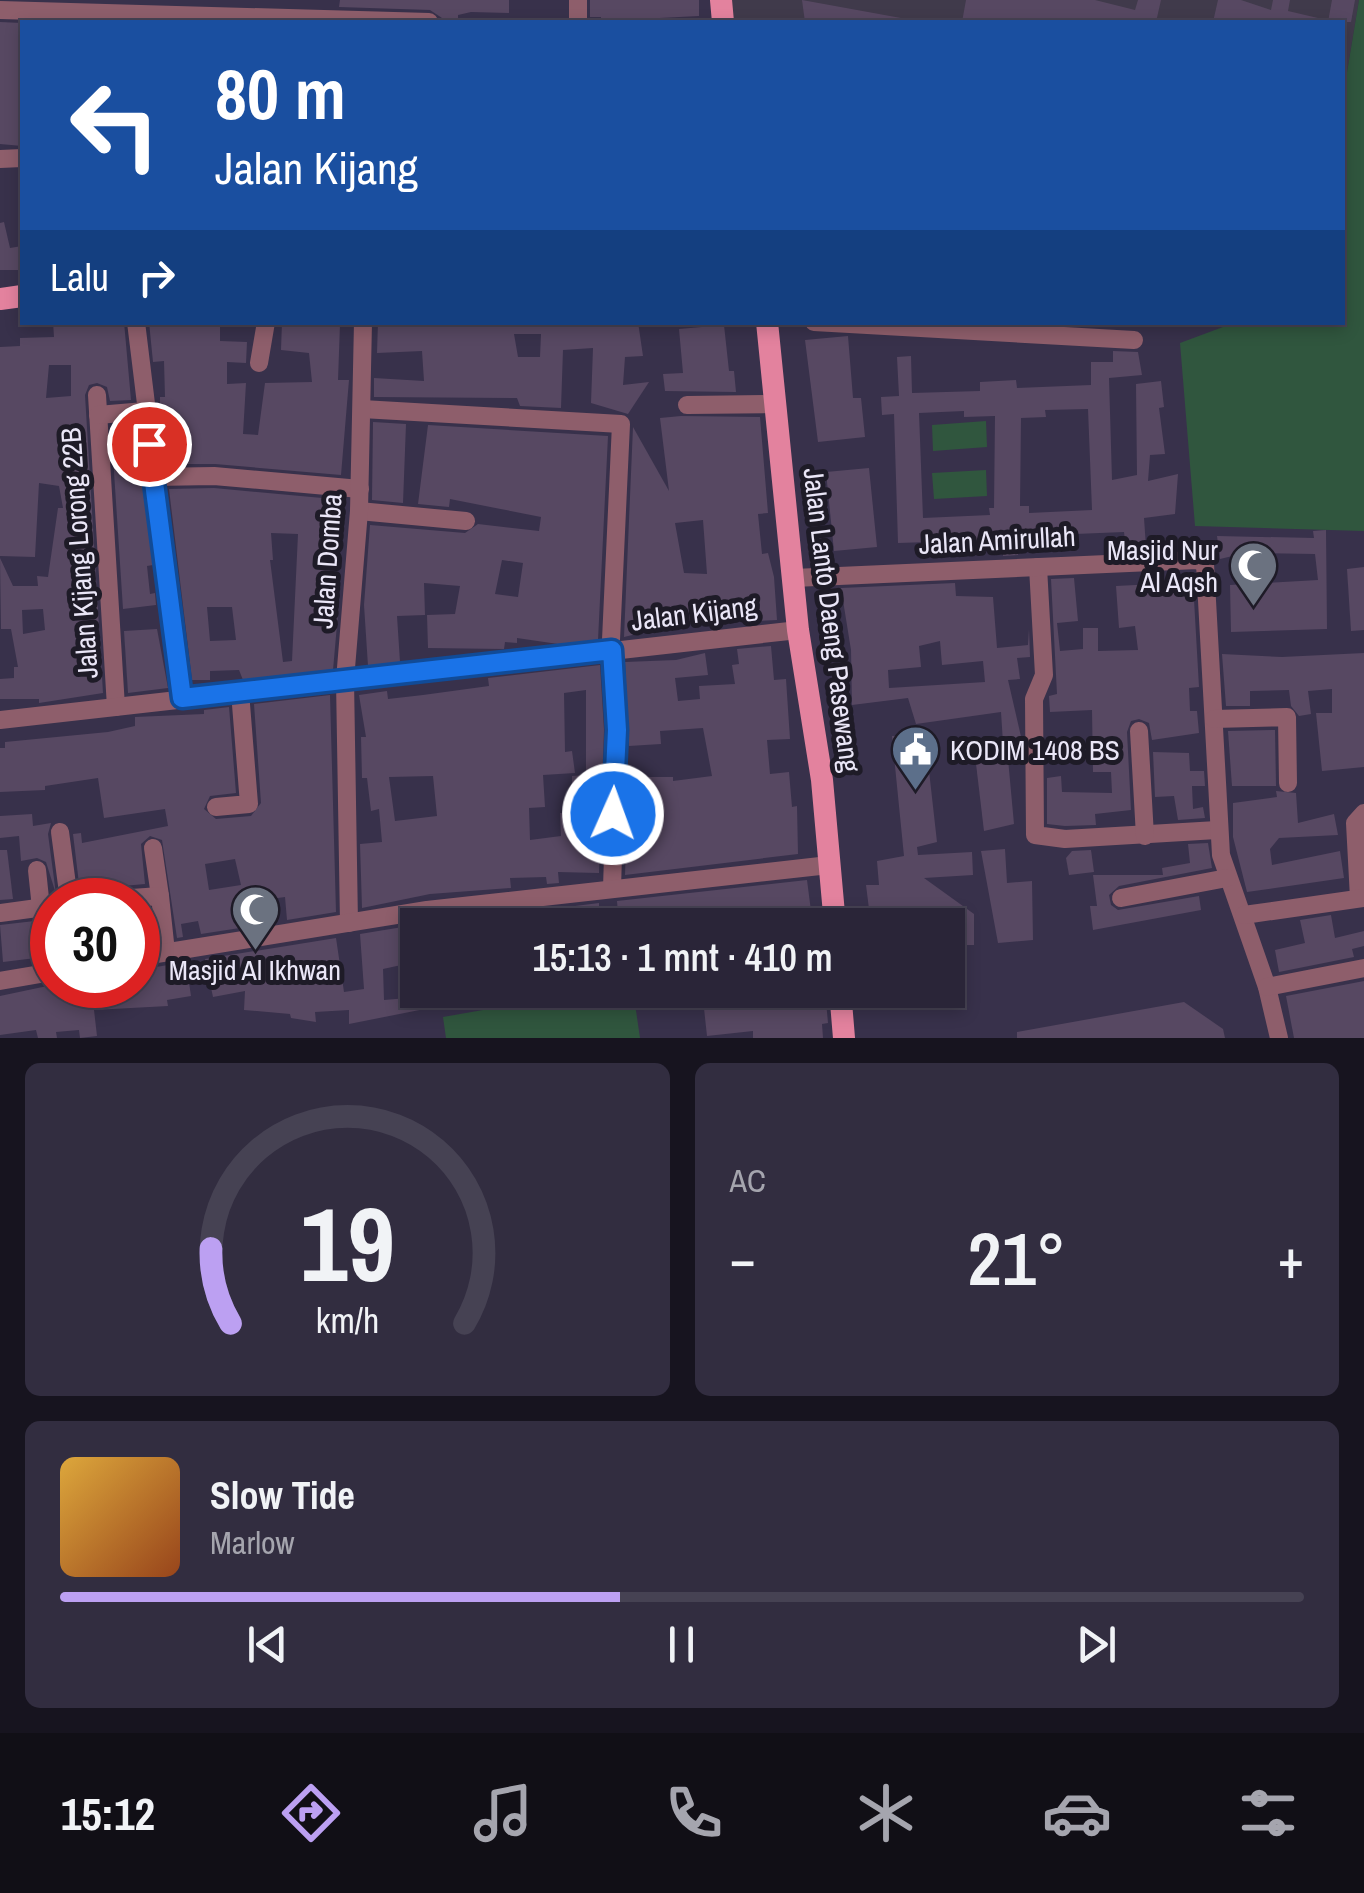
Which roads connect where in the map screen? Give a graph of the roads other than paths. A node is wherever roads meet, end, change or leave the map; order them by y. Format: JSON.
{"nodes":[{"id":1,"x":0,"y":10,"type":"edge"},
{"id":2,"x":335,"y":20,"type":"edge"},
{"id":3,"x":136,"y":325,"type":"edge"},
{"id":4,"x":265,"y":325,"type":"edge"},
{"id":5,"x":363,"y":325,"type":"edge"},
{"id":6,"x":767,"y":325,"type":"edge"},
{"id":7,"x":867,"y":325,"type":"edge"},
{"id":8,"x":1134,"y":340,"type":"dead end"},
{"id":9,"x":258,"y":363,"type":"dead end"},
{"id":10,"x":97,"y":395,"type":"dead end"},
{"id":11,"x":776,"y":404,"type":"junction"},
{"id":12,"x":687,"y":406,"type":"dead end"},
{"id":13,"x":362,"y":409,"type":"junction"},
{"id":14,"x":146,"y":411,"type":"junction"},
{"id":15,"x":98,"y":415,"type":"junction"},
{"id":16,"x":153,"y":477,"type":"junction"},
{"id":17,"x":360,"y":488,"type":"junction"},
{"id":18,"x":359,"y":511,"type":"junction"},
{"id":19,"x":466,"y":521,"type":"dead end"},
{"id":20,"x":1038,"y":567,"type":"junction"},
{"id":21,"x":794,"y":578,"type":"junction"},
{"id":22,"x":798,"y":630,"type":"junction"},
{"id":23,"x":611,"y":645,"type":"junction"},
{"id":24,"x":346,"y":680,"type":"junction"},
{"id":25,"x":240,"y":692,"type":"junction"},
{"id":26,"x":182,"y":698,"type":"junction"},
{"id":27,"x":116,"y":707,"type":"junction"},
{"id":28,"x":1214,"y":719,"type":"junction"},
{"id":29,"x":0,"y":720,"type":"edge"},
{"id":30,"x":1139,"y":732,"type":"dead end"},
{"id":31,"x":1288,"y":784,"type":"dead end"},
{"id":32,"x":216,"y":808,"type":"dead end"},
{"id":33,"x":1364,"y":813,"type":"edge"},
{"id":34,"x":1218,"y":830,"type":"junction"},
{"id":35,"x":60,"y":832,"type":"dead end"},
{"id":36,"x":1145,"y":836,"type":"junction"},
{"id":37,"x":153,"y":848,"type":"dead end"},
{"id":38,"x":829,"y":865,"type":"junction"},
{"id":39,"x":37,"y":870,"type":"dead end"},
{"id":40,"x":39,"y":878,"type":"edge"},
{"id":41,"x":65,"y":878,"type":"edge"},
{"id":42,"x":157,"y":878,"type":"edge"},
{"id":43,"x":1227,"y":878,"type":"junction"},
{"id":44,"x":612,"y":888,"type":"junction"},
{"id":45,"x":160,"y":896,"type":"edge"},
{"id":46,"x":1120,"y":898,"type":"dead end"},
{"id":47,"x":1361,"y":898,"type":"edge"},
{"id":48,"x":833,"y":908,"type":"edge"},
{"id":49,"x":30,"y":909,"type":"edge"},
{"id":50,"x":0,"y":913,"type":"edge"},
{"id":51,"x":1244,"y":915,"type":"junction"},
{"id":52,"x":349,"y":923,"type":"junction"},
{"id":53,"x":166,"y":952,"type":"junction"},
{"id":54,"x":160,"y":953,"type":"edge"},
{"id":55,"x":1364,"y":968,"type":"edge"},
{"id":56,"x":30,"y":976,"type":"edge"},
{"id":57,"x":0,"y":981,"type":"edge"},
{"id":58,"x":1267,"y":987,"type":"junction"},
{"id":59,"x":842,"y":1008,"type":"edge"},
{"id":60,"x":844,"y":1038,"type":"edge"},
{"id":61,"x":1279,"y":1038,"type":"edge"}],
"edges":[{"from":1,"to":2,"type":"street"},
{"from":3,"to":14,"type":"street"},
{"from":4,"to":9,"type":"street"},
{"from":5,"to":13,"type":"street","name":"Jalan Domba"},
{"from":6,"to":11,"type":"main road","name":"Jalan Lanto Daeng Pasewang"},
{"from":7,"to":8,"type":"street"},
{"from":10,"to":15,"type":"street","name":"Jalan Kijang Lorong 22B"},
{"from":11,"to":12,"type":"street"},
{"from":11,"to":21,"type":"main road","name":"Jalan Lanto Daeng Pasewang"},
{"from":13,"to":17,"type":"street","name":"Jalan Domba"},
{"from":13,"to":23,"type":"street"},
{"from":14,"to":15,"type":"street"},
{"from":14,"to":16,"type":"street"},
{"from":15,"to":27,"type":"street","name":"Jalan Kijang Lorong 22B"},
{"from":16,"to":17,"type":"street"},
{"from":16,"to":26,"type":"street"},
{"from":17,"to":18,"type":"street","name":"Jalan Domba"},
{"from":18,"to":19,"type":"street"},
{"from":18,"to":24,"type":"street","name":"Jalan Domba"},
{"from":20,"to":21,"type":"street","name":"Jalan Amirullah"},
{"from":20,"to":28,"type":"street","name":"Jalan Amirullah"},
{"from":20,"to":36,"type":"street"},
{"from":21,"to":22,"type":"main road","name":"Jalan Lanto Daeng Pasewang"},
{"from":22,"to":23,"type":"street","name":"Jalan Kijang"},
{"from":22,"to":38,"type":"main road","name":"Jalan Lanto Daeng Pasewang"},
{"from":23,"to":24,"type":"street","name":"Jalan Kijang"},
{"from":23,"to":44,"type":"street"},
{"from":24,"to":25,"type":"street","name":"Jalan Kijang"},
{"from":24,"to":52,"type":"street","name":"Jalan Domba"},
{"from":25,"to":26,"type":"street","name":"Jalan Kijang"},
{"from":25,"to":32,"type":"street"},
{"from":26,"to":27,"type":"street","name":"Jalan Kijang"},
{"from":27,"to":29,"type":"street","name":"Jalan Kijang"},
{"from":28,"to":31,"type":"street"},
{"from":28,"to":34,"type":"street","name":"Jalan Amirullah"},
{"from":30,"to":36,"type":"street"},
{"from":33,"to":47,"type":"street"},
{"from":34,"to":36,"type":"street"},
{"from":34,"to":43,"type":"street","name":"Jalan Amirullah"},
{"from":35,"to":41,"type":"street"},
{"from":37,"to":42,"type":"street"},
{"from":38,"to":44,"type":"street"},
{"from":38,"to":48,"type":"main road","name":"Jalan Lanto Daeng Pasewang"},
{"from":39,"to":40,"type":"street"},
{"from":43,"to":46,"type":"street"},
{"from":43,"to":51,"type":"street","name":"Jalan Amirullah"},
{"from":44,"to":52,"type":"street"},
{"from":45,"to":53,"type":"street"},
{"from":47,"to":51,"type":"street"},
{"from":49,"to":50,"type":"street"},
{"from":51,"to":58,"type":"street","name":"Jalan Amirullah"},
{"from":52,"to":53,"type":"street"},
{"from":53,"to":54,"type":"street"},
{"from":55,"to":58,"type":"street"},
{"from":56,"to":57,"type":"street"},
{"from":58,"to":61,"type":"street","name":"Jalan Amirullah"},
{"from":59,"to":60,"type":"main road"}]}
